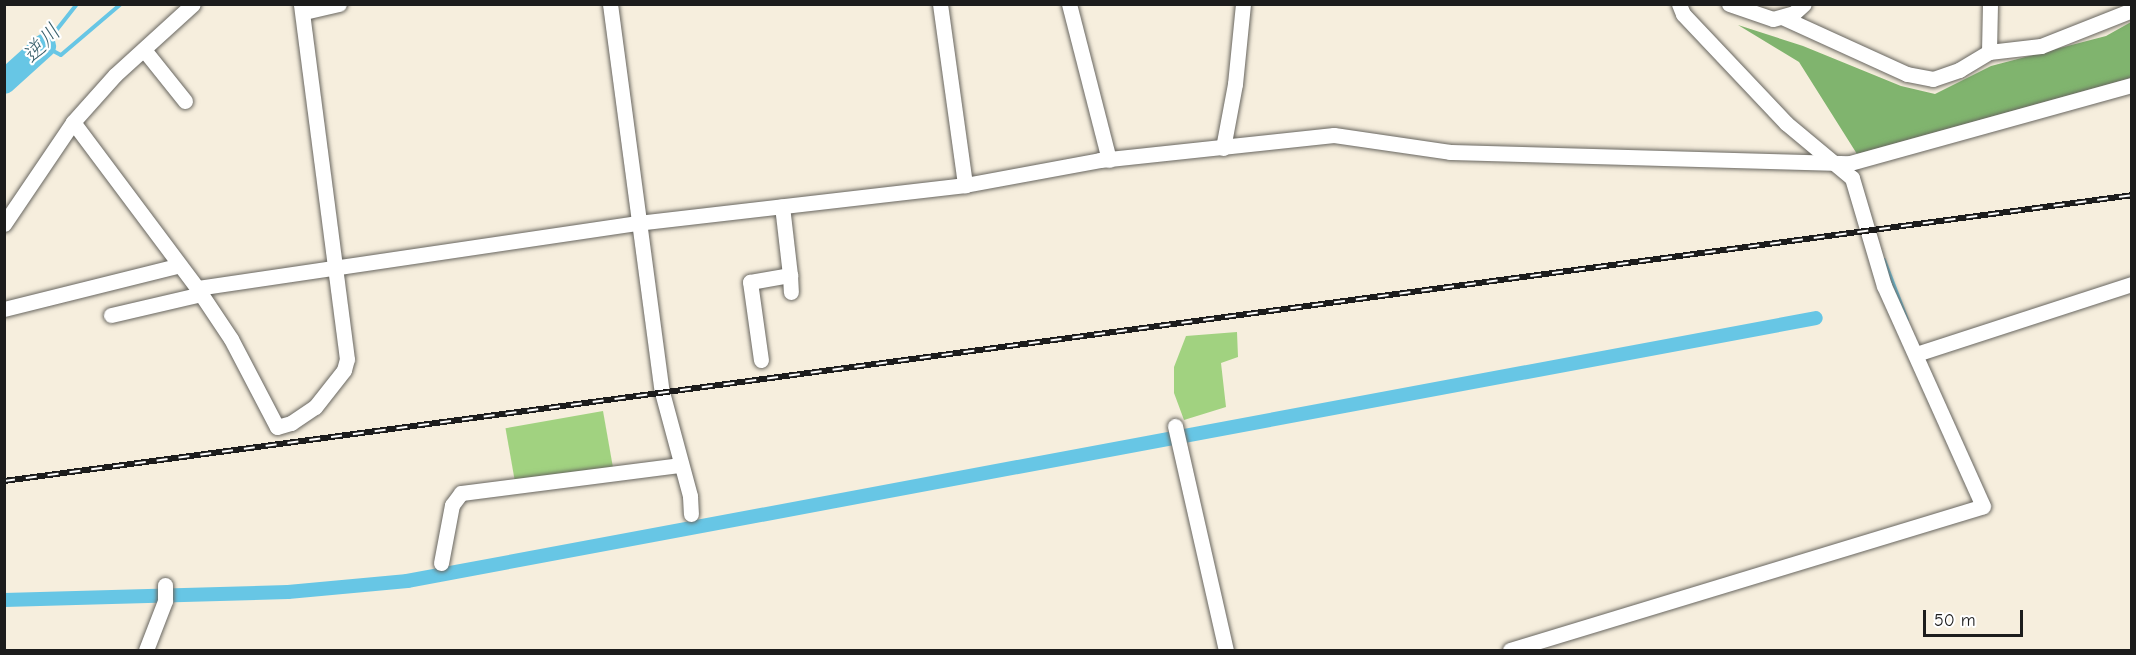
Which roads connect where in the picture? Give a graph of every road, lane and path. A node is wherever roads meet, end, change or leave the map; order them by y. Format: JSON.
{"nodes":[{"id":1,"x":193,"y":4,"type":"edge"},
{"id":2,"x":339,"y":4,"type":"edge"},
{"id":3,"x":610,"y":4,"type":"edge"},
{"id":4,"x":940,"y":4,"type":"edge"},
{"id":5,"x":1069,"y":4,"type":"edge"},
{"id":6,"x":1243,"y":4,"type":"edge"},
{"id":7,"x":1679,"y":4,"type":"edge"},
{"id":8,"x":1729,"y":4,"type":"edge"},
{"id":9,"x":1804,"y":4,"type":"edge"},
{"id":10,"x":1990,"y":4,"type":"edge"},
{"id":11,"x":303,"y":8,"type":"edge"},
{"id":12,"x":2132,"y":10,"type":"edge"},
{"id":13,"x":1784,"y":18,"type":"junction"},
{"id":14,"x":146,"y":51,"type":"junction"},
{"id":15,"x":1989,"y":52,"type":"junction"},
{"id":16,"x":2132,"y":85,"type":"edge"},
{"id":17,"x":185,"y":101,"type":"dead end"},
{"id":18,"x":73,"y":122,"type":"junction"},
{"id":19,"x":1222,"y":148,"type":"junction"},
{"id":20,"x":1108,"y":160,"type":"junction"},
{"id":21,"x":1836,"y":163,"type":"junction"},
{"id":22,"x":965,"y":184,"type":"junction"},
{"id":23,"x":782,"y":206,"type":"junction"},
{"id":24,"x":4,"y":224,"type":"edge"},
{"id":25,"x":637,"y":224,"type":"junction"},
{"id":26,"x":177,"y":266,"type":"junction"},
{"id":27,"x":338,"y":266,"type":"junction"},
{"id":28,"x":790,"y":275,"type":"junction"},
{"id":29,"x":2132,"y":284,"type":"edge"},
{"id":30,"x":199,"y":291,"type":"junction"},
{"id":31,"x":791,"y":292,"type":"dead end"},
{"id":32,"x":4,"y":309,"type":"edge"},
{"id":33,"x":111,"y":315,"type":"dead end"},
{"id":34,"x":1916,"y":354,"type":"junction"},
{"id":35,"x":761,"y":360,"type":"dead end"},
{"id":36,"x":1175,"y":426,"type":"dead end"},
{"id":37,"x":679,"y":465,"type":"junction"},
{"id":38,"x":691,"y":514,"type":"dead end"},
{"id":39,"x":441,"y":562,"type":"dead end"},
{"id":40,"x":165,"y":592,"type":"dead end"},
{"id":41,"x":146,"y":651,"type":"edge"},
{"id":42,"x":1226,"y":651,"type":"edge"},
{"id":43,"x":1510,"y":651,"type":"edge"}],
"edges":[{"from":1,"to":14,"type":"street"},
{"from":2,"to":11,"type":"street"},
{"from":3,"to":25,"type":"street"},
{"from":4,"to":22,"type":"street"},
{"from":5,"to":20,"type":"street"},
{"from":6,"to":19,"type":"street"},
{"from":7,"to":21,"type":"street"},
{"from":8,"to":13,"type":"street"},
{"from":9,"to":13,"type":"street"},
{"from":10,"to":15,"type":"street"},
{"from":11,"to":27,"type":"street"},
{"from":12,"to":15,"type":"street"},
{"from":13,"to":15,"type":"street"},
{"from":14,"to":17,"type":"street"},
{"from":14,"to":18,"type":"street"},
{"from":16,"to":21,"type":"street"},
{"from":18,"to":24,"type":"street"},
{"from":18,"to":26,"type":"street"},
{"from":19,"to":20,"type":"street"},
{"from":19,"to":21,"type":"street"},
{"from":20,"to":22,"type":"street"},
{"from":21,"to":34,"type":"street"},
{"from":22,"to":23,"type":"street"},
{"from":23,"to":25,"type":"street"},
{"from":23,"to":28,"type":"street"},
{"from":25,"to":27,"type":"street"},
{"from":25,"to":37,"type":"street"},
{"from":26,"to":30,"type":"street"},
{"from":26,"to":32,"type":"street"},
{"from":27,"to":30,"type":"street"},
{"from":27,"to":30,"type":"street"},
{"from":28,"to":31,"type":"street"},
{"from":28,"to":35,"type":"street"},
{"from":29,"to":34,"type":"street"},
{"from":30,"to":33,"type":"street"},
{"from":34,"to":43,"type":"street"},
{"from":36,"to":42,"type":"street"},
{"from":37,"to":38,"type":"street"},
{"from":37,"to":39,"type":"street"},
{"from":40,"to":41,"type":"street"}]}
